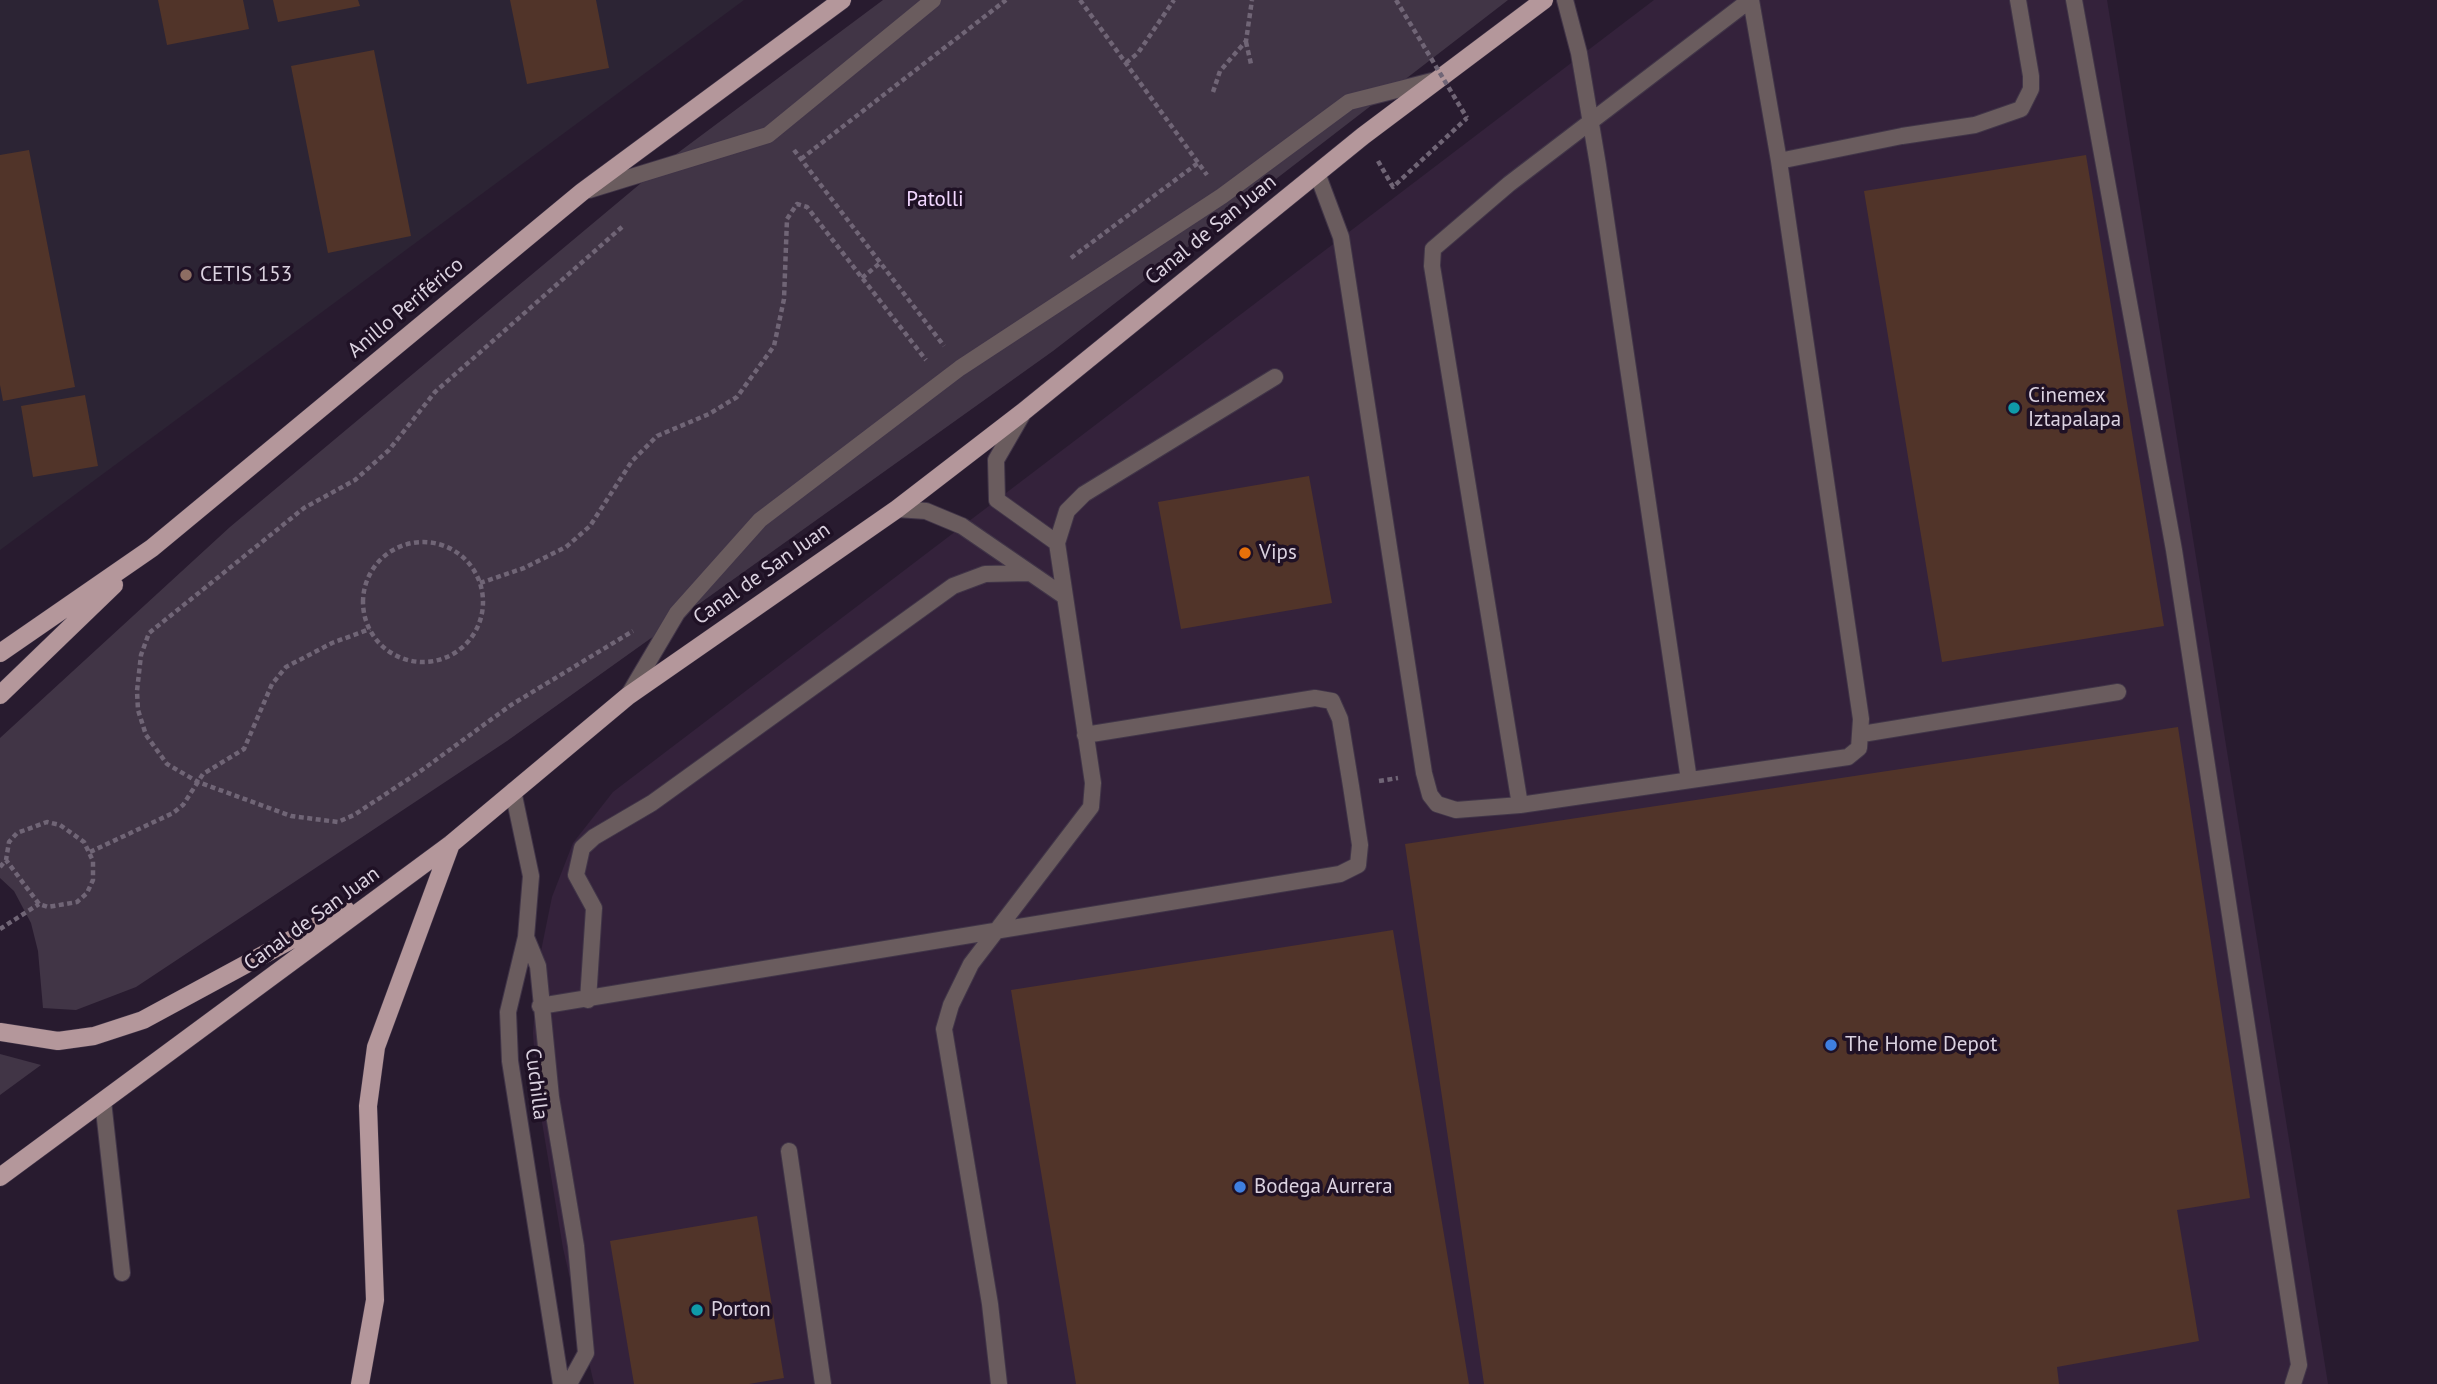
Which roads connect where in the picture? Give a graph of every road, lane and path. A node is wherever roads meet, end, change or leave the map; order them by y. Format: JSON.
{"nodes":[{"id":1,"x":842,"y":0,"type":"edge"},
{"id":2,"x":933,"y":0,"type":"edge"},
{"id":3,"x":1006,"y":0,"type":"edge"},
{"id":4,"x":1080,"y":0,"type":"edge"},
{"id":5,"x":1174,"y":0,"type":"edge"},
{"id":6,"x":1252,"y":0,"type":"edge"},
{"id":7,"x":1396,"y":0,"type":"edge"},
{"id":8,"x":1544,"y":0,"type":"edge"},
{"id":9,"x":1565,"y":0,"type":"edge"},
{"id":10,"x":1750,"y":0,"type":"edge"},
{"id":11,"x":2018,"y":0,"type":"edge"},
{"id":12,"x":2074,"y":0,"type":"edge"},
{"id":13,"x":1246,"y":41,"type":"junction"},
{"id":14,"x":1126,"y":63,"type":"junction"},
{"id":15,"x":1251,"y":64,"type":"dead end"},
{"id":16,"x":1445,"y":77,"type":"junction"},
{"id":17,"x":1213,"y":92,"type":"dead end"},
{"id":18,"x":1590,"y":121,"type":"junction"},
{"id":19,"x":776,"y":127,"type":"junction"},
{"id":20,"x":801,"y":159,"type":"junction"},
{"id":21,"x":1779,"y":162,"type":"junction"},
{"id":22,"x":1318,"y":173,"type":"junction"},
{"id":23,"x":1393,"y":187,"type":"dead end"},
{"id":24,"x":582,"y":192,"type":"junction"},
{"id":25,"x":1222,"y":196,"type":"junction"},
{"id":26,"x":622,"y":227,"type":"dead end"},
{"id":27,"x":880,"y":263,"type":"junction"},
{"id":28,"x":862,"y":278,"type":"junction"},
{"id":29,"x":929,"y":366,"type":"dead end"},
{"id":30,"x":960,"y":368,"type":"junction"},
{"id":31,"x":1275,"y":377,"type":"dead end"},
{"id":32,"x":1023,"y":412,"type":"junction"},
{"id":33,"x":897,"y":509,"type":"junction"},
{"id":34,"x":1057,"y":544,"type":"junction"},
{"id":35,"x":152,"y":548,"type":"junction"},
{"id":36,"x":1028,"y":573,"type":"junction"},
{"id":37,"x":480,"y":583,"type":"junction"},
{"id":38,"x":1064,"y":596,"type":"junction"},
{"id":39,"x":640,"y":626,"type":"dead end"},
{"id":40,"x":370,"y":629,"type":"junction"},
{"id":41,"x":0,"y":653,"type":"edge"},
{"id":42,"x":2118,"y":692,"type":"dead end"},
{"id":43,"x":0,"y":695,"type":"edge"},
{"id":44,"x":628,"y":696,"type":"junction"},
{"id":45,"x":1862,"y":734,"type":"junction"},
{"id":46,"x":1085,"y":735,"type":"junction"},
{"id":47,"x":1424,"y":773,"type":"junction"},
{"id":48,"x":1689,"y":780,"type":"junction"},
{"id":49,"x":198,"y":782,"type":"junction"},
{"id":50,"x":1351,"y":786,"type":"junction"},
{"id":51,"x":513,"y":791,"type":"junction"},
{"id":52,"x":1520,"y":805,"type":"junction"},
{"id":53,"x":451,"y":844,"type":"junction"},
{"id":54,"x":90,"y":852,"type":"junction"},
{"id":55,"x":6,"y":860,"type":"junction"},
{"id":56,"x":0,"y":867,"type":"edge"},
{"id":57,"x":403,"y":880,"type":"junction"},
{"id":58,"x":39,"y":904,"type":"junction"},
{"id":59,"x":0,"y":929,"type":"edge"},
{"id":60,"x":994,"y":931,"type":"junction"},
{"id":61,"x":526,"y":937,"type":"junction"},
{"id":62,"x":588,"y":1000,"type":"junction"},
{"id":63,"x":540,"y":1006,"type":"junction"},
{"id":64,"x":0,"y":1032,"type":"edge"},
{"id":65,"x":103,"y":1101,"type":"junction"},
{"id":66,"x":789,"y":1151,"type":"dead end"},
{"id":67,"x":0,"y":1177,"type":"edge"},
{"id":68,"x":122,"y":1273,"type":"dead end"},
{"id":69,"x":360,"y":1384,"type":"edge"},
{"id":70,"x":561,"y":1384,"type":"edge"},
{"id":71,"x":569,"y":1384,"type":"edge"},
{"id":72,"x":823,"y":1384,"type":"edge"},
{"id":73,"x":999,"y":1384,"type":"edge"},
{"id":74,"x":2293,"y":1384,"type":"edge"}],
"edges":[{"from":1,"to":24,"type":"main road","name":"Anillo Periférico"},
{"from":2,"to":19,"type":"lane"},
{"from":3,"to":20,"type":"path"},
{"from":4,"to":14,"type":"path"},
{"from":5,"to":14,"type":"path"},
{"from":6,"to":13,"type":"path"},
{"from":7,"to":23,"type":"path","bridge":true},
{"from":8,"to":16,"type":"main road","name":"Canal de San Juan"},
{"from":9,"to":18,"type":"lane"},
{"from":10,"to":18,"type":"lane"},
{"from":10,"to":21,"type":"lane"},
{"from":11,"to":21,"type":"lane"},
{"from":12,"to":74,"type":"lane"},
{"from":13,"to":15,"type":"path"},
{"from":13,"to":17,"type":"path"},
{"from":14,"to":25,"type":"path"},
{"from":16,"to":22,"type":"main road","name":"Canal de San Juan"},
{"from":16,"to":25,"type":"lane"},
{"from":18,"to":48,"type":"lane"},
{"from":18,"to":52,"type":"lane"},
{"from":19,"to":20,"type":"path"},
{"from":19,"to":24,"type":"lane"},
{"from":20,"to":27,"type":"path"},
{"from":21,"to":45,"type":"lane"},
{"from":22,"to":32,"type":"main road","name":"Canal de San Juan"},
{"from":22,"to":47,"type":"lane"},
{"from":24,"to":35,"type":"main road","name":"Anillo Periférico"},
{"from":25,"to":30,"type":"lane"},
{"from":26,"to":49,"type":"path"},
{"from":27,"to":28,"type":"path"},
{"from":27,"to":30,"type":"path"},
{"from":28,"to":29,"type":"path"},
{"from":28,"to":37,"type":"path"},
{"from":30,"to":44,"type":"lane"},
{"from":31,"to":34,"type":"lane"},
{"from":32,"to":33,"type":"main road","name":"Canal de San Juan"},
{"from":32,"to":34,"type":"lane"},
{"from":33,"to":36,"type":"lane"},
{"from":33,"to":44,"type":"main road","name":"Canal de San Juan"},
{"from":34,"to":38,"type":"lane"},
{"from":35,"to":41,"type":"main road","name":"Anillo Periférico"},
{"from":35,"to":43,"type":"main road"},
{"from":36,"to":38,"type":"lane"},
{"from":36,"to":62,"type":"lane"},
{"from":37,"to":40,"type":"path"},
{"from":37,"to":40,"type":"path"},
{"from":38,"to":46,"type":"lane"},
{"from":39,"to":49,"type":"path"},
{"from":40,"to":49,"type":"path"},
{"from":42,"to":45,"type":"lane"},
{"from":44,"to":51,"type":"main road","name":"Canal de San Juan"},
{"from":45,"to":48,"type":"lane"},
{"from":46,"to":50,"type":"lane"},
{"from":46,"to":60,"type":"lane"},
{"from":47,"to":50,"type":"path"},
{"from":47,"to":52,"type":"lane"},
{"from":48,"to":52,"type":"lane"},
{"from":49,"to":54,"type":"path"},
{"from":50,"to":60,"type":"lane"},
{"from":51,"to":53,"type":"main road","name":"Canal de San Juan"},
{"from":51,"to":61,"type":"lane","name":"Cuchilla"},
{"from":53,"to":57,"type":"main road","name":"Canal de San Juan"},
{"from":53,"to":69,"type":"main road"},
{"from":54,"to":55,"type":"path"},
{"from":54,"to":58,"type":"path"},
{"from":55,"to":56,"type":"path"},
{"from":55,"to":58,"type":"path"},
{"from":57,"to":64,"type":"main road"},
{"from":57,"to":65,"type":"main road","name":"Canal de San Juan"},
{"from":58,"to":59,"type":"path"},
{"from":60,"to":62,"type":"lane"},
{"from":60,"to":73,"type":"lane"},
{"from":61,"to":63,"type":"lane"},
{"from":61,"to":70,"type":"lane","name":"Cuchilla"},
{"from":62,"to":63,"type":"lane"},
{"from":63,"to":71,"type":"lane"},
{"from":65,"to":67,"type":"main road","name":"Canal de San Juan"},
{"from":65,"to":68,"type":"lane"},
{"from":66,"to":72,"type":"lane"}]}
